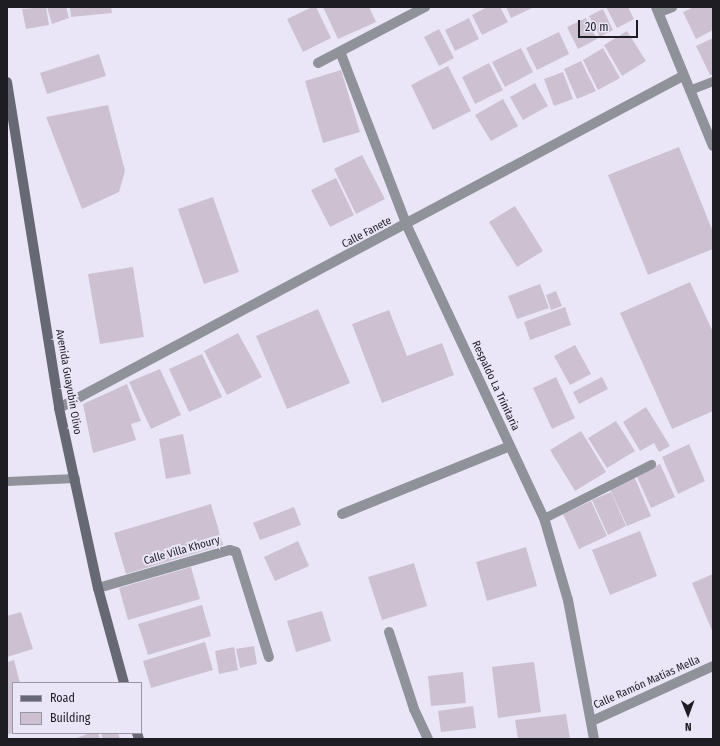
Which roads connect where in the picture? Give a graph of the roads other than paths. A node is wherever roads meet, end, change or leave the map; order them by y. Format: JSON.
{"nodes":[{"id":1,"x":426,"y":7,"type":"edge"},
{"id":2,"x":672,"y":7,"type":"edge"},
{"id":3,"x":657,"y":10,"type":"edge"},
{"id":4,"x":341,"y":54,"type":"junction"},
{"id":5,"x":318,"y":63,"type":"dead end"},
{"id":6,"x":683,"y":76,"type":"junction"},
{"id":7,"x":713,"y":81,"type":"edge"},
{"id":8,"x":7,"y":84,"type":"edge"},
{"id":9,"x":689,"y":90,"type":"junction"},
{"id":10,"x":713,"y":146,"type":"edge"},
{"id":11,"x":407,"y":226,"type":"junction"},
{"id":12,"x":59,"y":408,"type":"junction"},
{"id":13,"x":510,"y":446,"type":"junction"},
{"id":14,"x":650,"y":464,"type":"dead end"},
{"id":15,"x":75,"y":478,"type":"junction"},
{"id":16,"x":7,"y":481,"type":"edge"},
{"id":17,"x":342,"y":514,"type":"dead end"},
{"id":18,"x":544,"y":518,"type":"junction"},
{"id":19,"x":98,"y":588,"type":"junction"},
{"id":20,"x":389,"y":632,"type":"dead end"},
{"id":21,"x":269,"y":657,"type":"dead end"},
{"id":22,"x":713,"y":666,"type":"edge"},
{"id":23,"x":124,"y":682,"type":"edge"},
{"id":24,"x":592,"y":721,"type":"junction"},
{"id":25,"x":428,"y":739,"type":"edge"},
{"id":26,"x":594,"y":739,"type":"edge"}],
"edges":[{"from":1,"to":4,"type":"street"},
{"from":2,"to":3,"type":"lane"},
{"from":3,"to":6,"type":"street"},
{"from":4,"to":5,"type":"street"},
{"from":4,"to":11,"type":"street","name":"Respaldo La Trinitaria"},
{"from":6,"to":9,"type":"street"},
{"from":6,"to":11,"type":"street","name":"Calle Fanete"},
{"from":7,"to":9,"type":"lane"},
{"from":8,"to":12,"type":"main road","name":"Avenida Guayubín Olivo"},
{"from":9,"to":10,"type":"street"},
{"from":11,"to":12,"type":"street","name":"Calle Fanete"},
{"from":11,"to":13,"type":"street","name":"Respaldo La Trinitaria"},
{"from":12,"to":15,"type":"main road","name":"Avenida Guayubín Olivo"},
{"from":13,"to":17,"type":"street"},
{"from":13,"to":18,"type":"street","name":"Respaldo La Trinitaria"},
{"from":14,"to":18,"type":"lane"},
{"from":15,"to":16,"type":"lane"},
{"from":15,"to":19,"type":"main road","name":"Avenida Guayubín Olivo"},
{"from":18,"to":24,"type":"street","name":"Respaldo La Trinitaria"},
{"from":19,"to":21,"type":"street","name":"Calle Villa Khoury"},
{"from":19,"to":23,"type":"main road","name":"Avenida Guayubín Olivo"},
{"from":20,"to":25,"type":"street"},
{"from":22,"to":24,"type":"street","name":"Calle Ramón Matías Mella"},
{"from":24,"to":26,"type":"street","name":"Respaldo La Trinitaria"}]}
